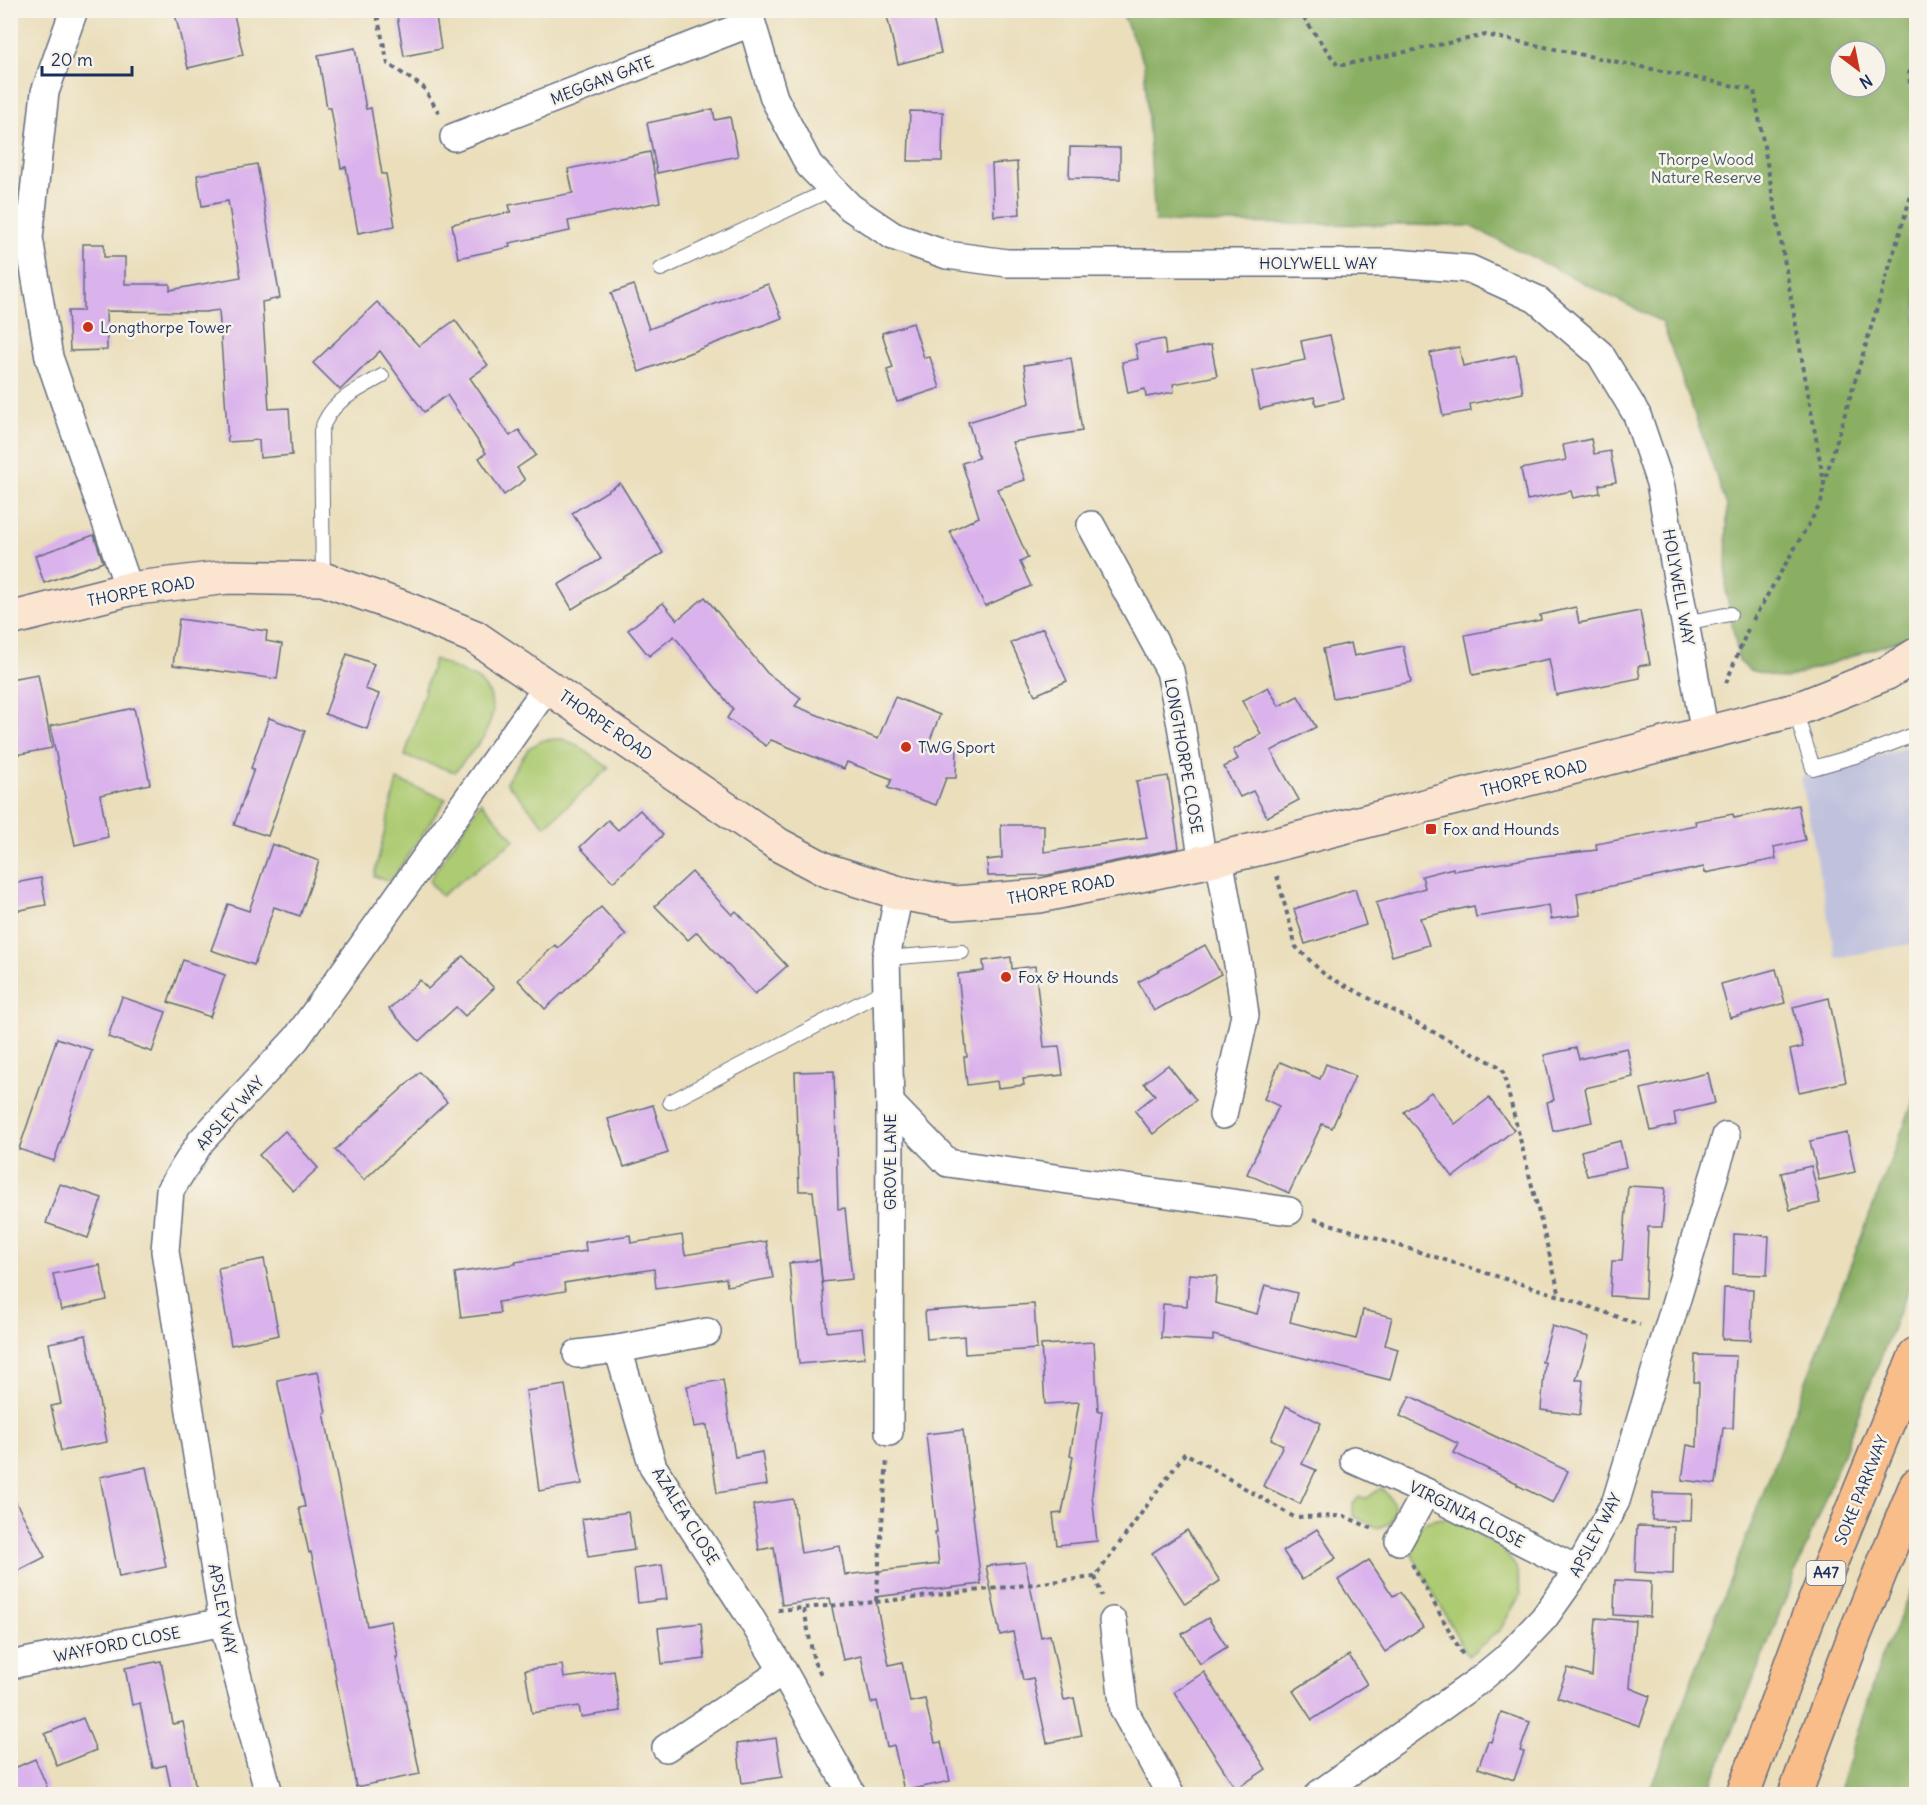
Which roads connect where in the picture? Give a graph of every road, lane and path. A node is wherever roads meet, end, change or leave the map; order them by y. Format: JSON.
{"nodes":[{"id":1,"x":74,"y":10,"type":"edge"},
{"id":2,"x":371,"y":10,"type":"edge"},
{"id":3,"x":1298,"y":10,"type":"edge"},
{"id":4,"x":749,"y":17,"type":"edge"},
{"id":5,"x":1917,"y":63,"type":"edge"},
{"id":6,"x":454,"y":137,"type":"joint"},
{"id":7,"x":1917,"y":148,"type":"edge"},
{"id":8,"x":1917,"y":179,"type":"edge"},
{"id":9,"x":832,"y":189,"type":"junction"},
{"id":10,"x":661,"y":269,"type":"dead end"},
{"id":11,"x":382,"y":376,"type":"dead end"},
{"id":12,"x":1824,"y":483,"type":"junction"},
{"id":13,"x":1091,"y":525,"type":"dead end"},
{"id":14,"x":323,"y":579,"type":"junction"},
{"id":15,"x":129,"y":589,"type":"junction"},
{"id":16,"x":1730,"y":614,"type":"dead end"},
{"id":17,"x":10,"y":619,"type":"edge"},
{"id":18,"x":1685,"y":624,"type":"junction"},
{"id":19,"x":1917,"y":655,"type":"edge"},
{"id":20,"x":548,"y":686,"type":"junction"},
{"id":21,"x":1795,"y":710,"type":"junction"},
{"id":22,"x":1705,"y":734,"type":"junction"},
{"id":23,"x":1917,"y":734,"type":"edge"},
{"id":24,"x":1270,"y":846,"type":"junction"},
{"id":25,"x":1210,"y":860,"type":"junction"},
{"id":26,"x":899,"y":893,"type":"junction"},
{"id":27,"x":962,"y":952,"type":"dead end"},
{"id":28,"x":886,"y":958,"type":"junction"},
{"id":29,"x":887,"y":989,"type":"junction"},
{"id":30,"x":670,"y":1102,"type":"dead end"},
{"id":31,"x":890,"y":1103,"type":"junction"},
{"id":32,"x":1223,"y":1115,"type":"dead end"},
{"id":33,"x":1726,"y":1136,"type":"dead end"},
{"id":34,"x":1289,"y":1211,"type":"joint"},
{"id":35,"x":1560,"y":1296,"type":"junction"},
{"id":36,"x":707,"y":1332,"type":"dead end"},
{"id":37,"x":1666,"y":1335,"type":"junction"},
{"id":38,"x":618,"y":1349,"type":"junction"},
{"id":39,"x":577,"y":1354,"type":"dead end"},
{"id":40,"x":1917,"y":1354,"type":"edge"},
{"id":41,"x":889,"y":1432,"type":"joint"},
{"id":42,"x":1354,"y":1460,"type":"dead end"},
{"id":43,"x":1917,"y":1485,"type":"edge"},
{"id":44,"x":1426,"y":1492,"type":"junction"},
{"id":45,"x":1399,"y":1540,"type":"junction"},
{"id":46,"x":1578,"y":1570,"type":"junction"},
{"id":47,"x":876,"y":1602,"type":"junction"},
{"id":48,"x":747,"y":1612,"type":"junction"},
{"id":49,"x":1113,"y":1621,"type":"dead end"},
{"id":50,"x":223,"y":1622,"type":"junction"},
{"id":51,"x":10,"y":1665,"type":"edge"},
{"id":52,"x":783,"y":1671,"type":"junction"},
{"id":53,"x":1478,"y":1681,"type":"junction"},
{"id":54,"x":666,"y":1748,"type":"dead end"},
{"id":55,"x":1334,"y":1791,"type":"edge"},
{"id":56,"x":269,"y":1794,"type":"edge"},
{"id":57,"x":852,"y":1794,"type":"edge"},
{"id":58,"x":1170,"y":1794,"type":"edge"},
{"id":59,"x":1743,"y":1794,"type":"edge"},
{"id":60,"x":1795,"y":1794,"type":"edge"}],
"edges":[{"from":1,"to":15,"type":"street"},
{"from":2,"to":6,"type":"path"},
{"from":3,"to":12,"type":"path"},
{"from":4,"to":6,"type":"street","name":"MEGGAN GATE"},
{"from":4,"to":9,"type":"street","name":"HOLYWELL WAY"},
{"from":5,"to":7,"type":"path"},
{"from":8,"to":12,"type":"path"},
{"from":9,"to":10,"type":"lane"},
{"from":9,"to":18,"type":"street","name":"HOLYWELL WAY"},
{"from":11,"to":14,"type":"lane"},
{"from":12,"to":22,"type":"path"},
{"from":13,"to":25,"type":"street","name":"LONGTHORPE CLOSE"},
{"from":14,"to":15,"type":"street","name":"THORPE ROAD"},
{"from":14,"to":20,"type":"street","name":"THORPE ROAD"},
{"from":15,"to":17,"type":"street","name":"THORPE ROAD"},
{"from":16,"to":18,"type":"lane"},
{"from":18,"to":22,"type":"street","name":"HOLYWELL WAY"},
{"from":19,"to":21,"type":"street","name":"THORPE ROAD"},
{"from":20,"to":26,"type":"street","name":"THORPE ROAD"},
{"from":20,"to":50,"type":"street","name":"APSLEY WAY"},
{"from":21,"to":22,"type":"street","name":"THORPE ROAD"},
{"from":21,"to":23,"type":"lane"},
{"from":22,"to":24,"type":"street","name":"THORPE ROAD"},
{"from":24,"to":25,"type":"street","name":"THORPE ROAD"},
{"from":24,"to":35,"type":"path"},
{"from":25,"to":26,"type":"street","name":"THORPE ROAD"},
{"from":25,"to":32,"type":"street","name":"LONGTHORPE CLOSE"},
{"from":26,"to":28,"type":"street","name":"GROVE LANE"},
{"from":27,"to":28,"type":"lane"},
{"from":28,"to":29,"type":"street","name":"GROVE LANE"},
{"from":29,"to":30,"type":"lane"},
{"from":29,"to":31,"type":"street","name":"GROVE LANE"},
{"from":31,"to":34,"type":"street"},
{"from":31,"to":41,"type":"street","name":"GROVE LANE"},
{"from":33,"to":37,"type":"street","name":"APSLEY WAY"},
{"from":34,"to":35,"type":"path"},
{"from":35,"to":37,"type":"path"},
{"from":36,"to":38,"type":"street"},
{"from":37,"to":46,"type":"street","name":"APSLEY WAY"},
{"from":38,"to":39,"type":"street"},
{"from":38,"to":48,"type":"street","name":"AZALEA CLOSE"},
{"from":40,"to":59,"type":"highway","name":"SOKE PARKWAY","number":"A47"},
{"from":41,"to":47,"type":"path"},
{"from":42,"to":44,"type":"street","name":"VIRGINIA CLOSE"},
{"from":43,"to":60,"type":"highway"},
{"from":44,"to":45,"type":"street"},
{"from":44,"to":46,"type":"street","name":"VIRGINIA CLOSE"},
{"from":45,"to":47,"type":"path"},
{"from":45,"to":53,"type":"path"},
{"from":46,"to":53,"type":"street","name":"APSLEY WAY"},
{"from":47,"to":48,"type":"path"},
{"from":48,"to":52,"type":"street","name":"AZALEA CLOSE"},
{"from":49,"to":58,"type":"street"},
{"from":50,"to":51,"type":"street","name":"WAYFORD CLOSE"},
{"from":50,"to":56,"type":"street","name":"APSLEY WAY"},
{"from":52,"to":54,"type":"street"},
{"from":52,"to":57,"type":"street","name":"AZALEA CLOSE"},
{"from":53,"to":55,"type":"street","name":"APSLEY WAY"}]}
